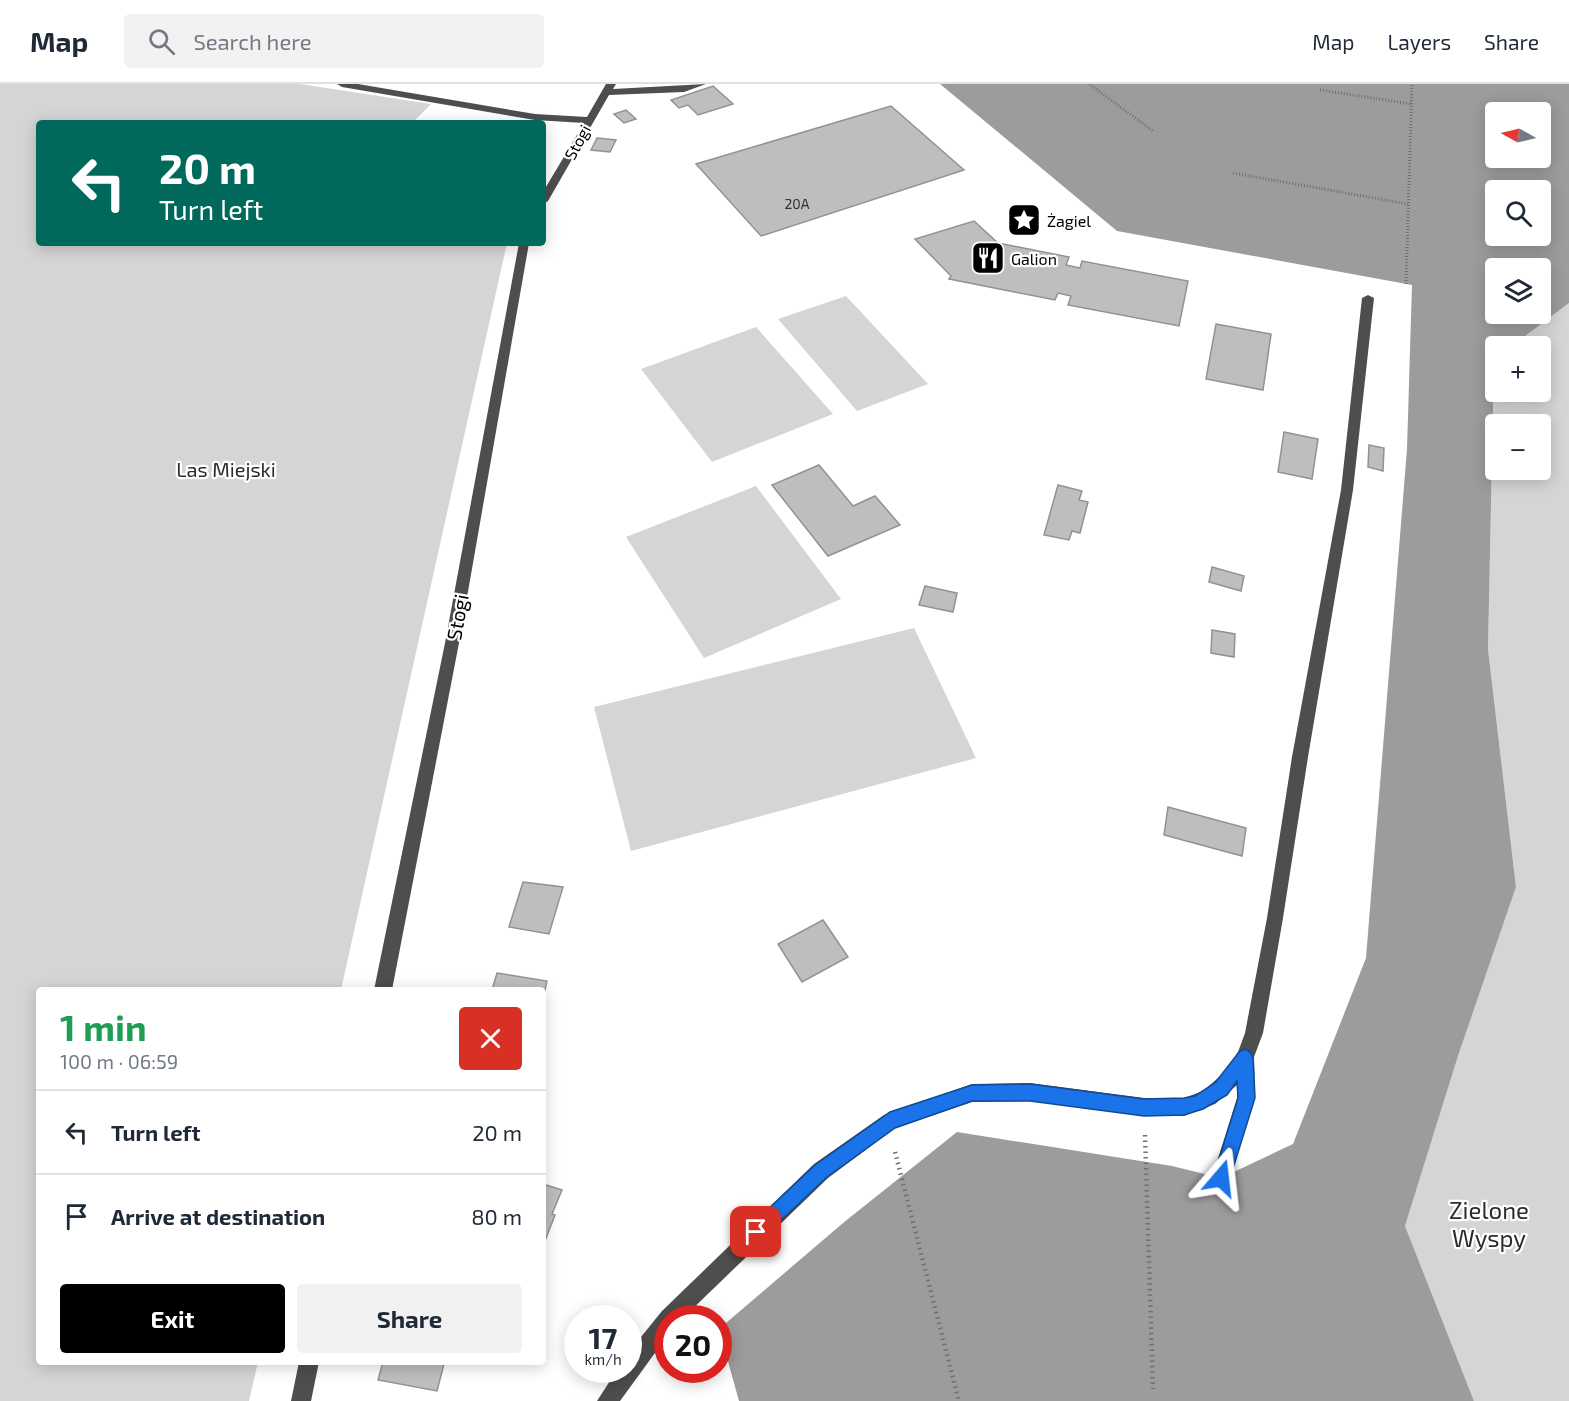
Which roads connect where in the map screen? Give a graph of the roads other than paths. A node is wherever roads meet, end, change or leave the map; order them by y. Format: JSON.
{"nodes":[{"id":1,"x":342,"y":84,"type":"edge"},
{"id":2,"x":701,"y":84,"type":"edge"},
{"id":3,"x":609,"y":88,"type":"edge"},
{"id":4,"x":589,"y":120,"type":"junction"},
{"id":5,"x":546,"y":196,"type":"edge"},
{"id":6,"x":523,"y":246,"type":"edge"},
{"id":7,"x":1368,"y":298,"type":"dead end"},
{"id":8,"x":384,"y":987,"type":"edge"},
{"id":9,"x":1245,"y":1057,"type":"junction"},
{"id":10,"x":1221,"y":1178,"type":"dead end"},
{"id":11,"x":682,"y":1305,"type":"edge"},
{"id":12,"x":654,"y":1335,"type":"edge"},
{"id":13,"x":308,"y":1365,"type":"edge"},
{"id":14,"x":301,"y":1401,"type":"edge"},
{"id":15,"x":607,"y":1401,"type":"edge"}],
"edges":[{"from":1,"to":4,"type":"street"},
{"from":2,"to":3,"type":"street"},
{"from":3,"to":4,"type":"street","name":"Stogi"},
{"from":4,"to":5,"type":"street","name":"Stogi"},
{"from":6,"to":8,"type":"street","name":"Stogi"},
{"from":7,"to":9,"type":"street"},
{"from":9,"to":10,"type":"street"},
{"from":9,"to":11,"type":"street"},
{"from":12,"to":15,"type":"street"},
{"from":13,"to":14,"type":"street"}]}
